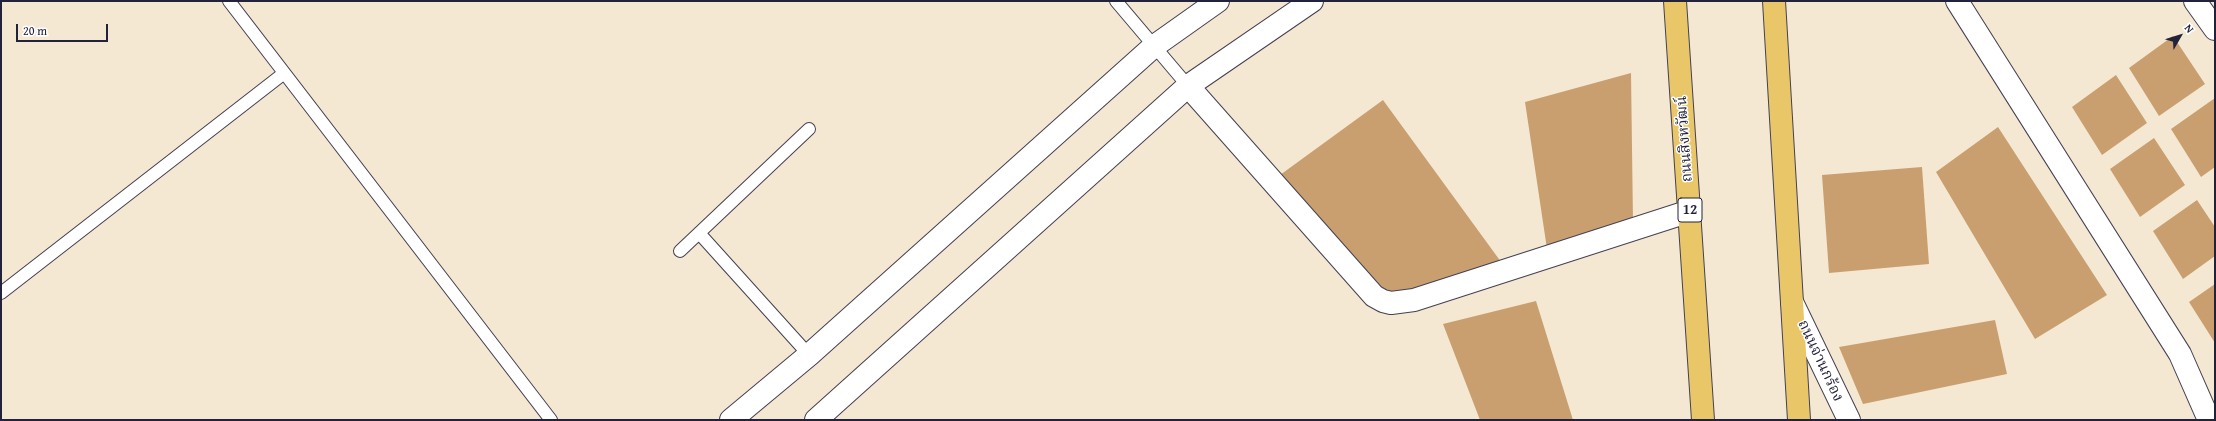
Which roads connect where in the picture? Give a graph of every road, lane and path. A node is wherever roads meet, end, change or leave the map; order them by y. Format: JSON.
{"nodes":[{"id":1,"x":229,"y":1,"type":"edge"},
{"id":2,"x":1116,"y":1,"type":"edge"},
{"id":3,"x":1218,"y":1,"type":"edge"},
{"id":4,"x":1312,"y":1,"type":"edge"},
{"id":5,"x":1675,"y":1,"type":"edge"},
{"id":6,"x":1774,"y":1,"type":"edge"},
{"id":7,"x":1957,"y":1,"type":"edge"},
{"id":8,"x":2195,"y":1,"type":"edge"},
{"id":9,"x":2215,"y":29,"type":"edge"},
{"id":10,"x":1154,"y":46,"type":"junction"},
{"id":11,"x":283,"y":74,"type":"junction"},
{"id":12,"x":1188,"y":86,"type":"junction"},
{"id":13,"x":809,"y":129,"type":"dead end"},
{"id":14,"x":1690,"y":211,"type":"junction"},
{"id":15,"x":699,"y":233,"type":"junction"},
{"id":16,"x":680,"y":250,"type":"dead end"},
{"id":17,"x":1,"y":293,"type":"edge"},
{"id":18,"x":1792,"y":302,"type":"junction"},
{"id":19,"x":809,"y":355,"type":"junction"},
{"id":20,"x":551,"y":420,"type":"edge"},
{"id":21,"x":730,"y":420,"type":"edge"},
{"id":22,"x":816,"y":420,"type":"edge"},
{"id":23,"x":1703,"y":420,"type":"edge"},
{"id":24,"x":1799,"y":420,"type":"edge"},
{"id":25,"x":1849,"y":420,"type":"edge"},
{"id":26,"x":2209,"y":420,"type":"edge"}],
"edges":[{"from":1,"to":11,"type":"lane"},
{"from":2,"to":10,"type":"lane"},
{"from":3,"to":10,"type":"street"},
{"from":4,"to":12,"type":"street"},
{"from":5,"to":14,"type":"main road","name":"ถนนสิงหวัฒน์","number":"12"},
{"from":6,"to":18,"type":"main road"},
{"from":7,"to":26,"type":"street"},
{"from":8,"to":9,"type":"street"},
{"from":10,"to":12,"type":"lane"},
{"from":10,"to":19,"type":"street"},
{"from":11,"to":17,"type":"lane"},
{"from":11,"to":20,"type":"lane"},
{"from":12,"to":14,"type":"street"},
{"from":12,"to":22,"type":"street"},
{"from":13,"to":15,"type":"lane"},
{"from":14,"to":23,"type":"main road","name":"ถนนสิงหวัฒน์","number":"12"},
{"from":15,"to":16,"type":"lane"},
{"from":15,"to":19,"type":"lane"},
{"from":18,"to":24,"type":"main road"},
{"from":18,"to":25,"type":"street","name":"ถนนจ่านกร้อง"},
{"from":19,"to":21,"type":"street"}]}
